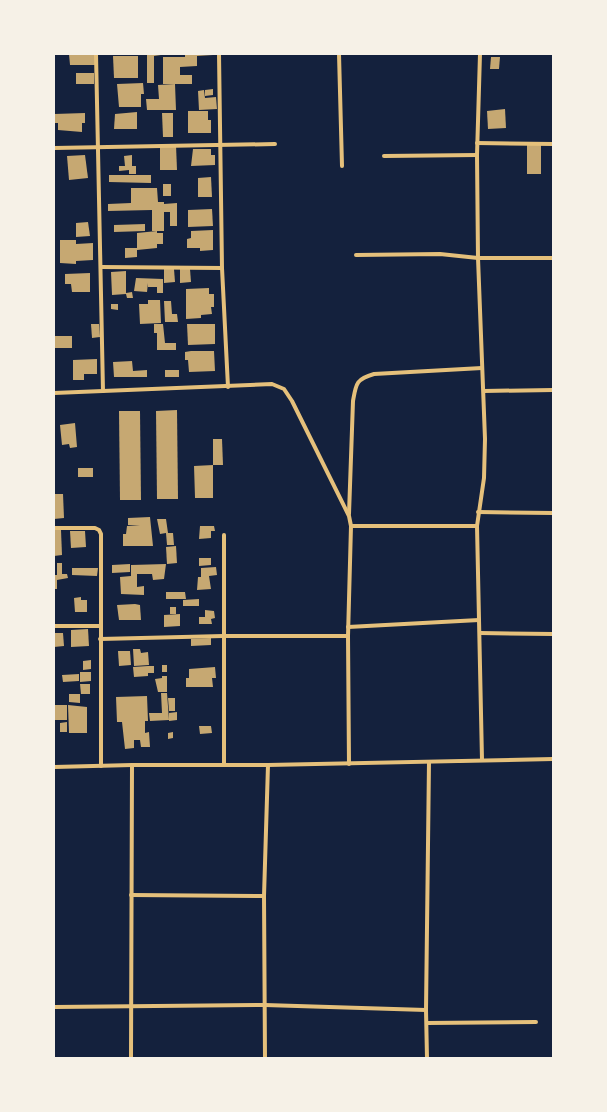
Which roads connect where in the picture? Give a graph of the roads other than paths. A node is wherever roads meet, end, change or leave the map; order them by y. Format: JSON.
{"nodes":[{"id":1,"x":96,"y":54,"type":"edge"},
{"id":2,"x":219,"y":54,"type":"edge"},
{"id":3,"x":340,"y":54,"type":"edge"},
{"id":4,"x":480,"y":54,"type":"edge"},
{"id":5,"x":477,"y":143,"type":"junction"},
{"id":6,"x":275,"y":144,"type":"dead end"},
{"id":7,"x":553,"y":144,"type":"edge"},
{"id":8,"x":221,"y":145,"type":"junction"},
{"id":9,"x":54,"y":148,"type":"edge"},
{"id":10,"x":98,"y":148,"type":"junction"},
{"id":11,"x":477,"y":155,"type":"junction"},
{"id":12,"x":384,"y":156,"type":"dead end"},
{"id":13,"x":342,"y":166,"type":"dead end"},
{"id":14,"x":356,"y":255,"type":"dead end"},
{"id":15,"x":478,"y":258,"type":"junction"},
{"id":16,"x":553,"y":258,"type":"edge"},
{"id":17,"x":101,"y":267,"type":"junction"},
{"id":18,"x":222,"y":268,"type":"junction"},
{"id":19,"x":482,"y":368,"type":"junction"},
{"id":20,"x":228,"y":387,"type":"junction"},
{"id":21,"x":553,"y":390,"type":"edge"},
{"id":22,"x":103,"y":391,"type":"junction"},
{"id":23,"x":484,"y":391,"type":"junction"},
{"id":24,"x":54,"y":393,"type":"edge"},
{"id":25,"x":478,"y":512,"type":"junction"},
{"id":26,"x":553,"y":513,"type":"edge"},
{"id":27,"x":349,"y":516,"type":"junction"},
{"id":28,"x":351,"y":526,"type":"junction"},
{"id":29,"x":478,"y":526,"type":"junction"},
{"id":30,"x":54,"y":528,"type":"edge"},
{"id":31,"x":224,"y":534,"type":"dead end"},
{"id":32,"x":479,"y":620,"type":"junction"},
{"id":33,"x":54,"y":626,"type":"edge"},
{"id":34,"x":100,"y":626,"type":"junction"},
{"id":35,"x":348,"y":628,"type":"junction"},
{"id":36,"x":480,"y":632,"type":"junction"},
{"id":37,"x":553,"y":634,"type":"edge"},
{"id":38,"x":223,"y":636,"type":"junction"},
{"id":39,"x":348,"y":636,"type":"junction"},
{"id":40,"x":100,"y":639,"type":"junction"},
{"id":41,"x":553,"y":759,"type":"edge"},
{"id":42,"x":482,"y":760,"type":"junction"},
{"id":43,"x":429,"y":762,"type":"junction"},
{"id":44,"x":349,"y":764,"type":"junction"},
{"id":45,"x":132,"y":765,"type":"junction"},
{"id":46,"x":224,"y":765,"type":"junction"},
{"id":47,"x":268,"y":765,"type":"junction"},
{"id":48,"x":101,"y":766,"type":"junction"},
{"id":49,"x":54,"y":767,"type":"edge"},
{"id":50,"x":131,"y":895,"type":"junction"},
{"id":51,"x":264,"y":896,"type":"junction"},
{"id":52,"x":265,"y":1005,"type":"junction"},
{"id":53,"x":132,"y":1006,"type":"junction"},
{"id":54,"x":54,"y":1007,"type":"edge"},
{"id":55,"x":426,"y":1010,"type":"junction"},
{"id":56,"x":536,"y":1022,"type":"dead end"},
{"id":57,"x":427,"y":1023,"type":"junction"},
{"id":58,"x":131,"y":1058,"type":"edge"},
{"id":59,"x":265,"y":1058,"type":"edge"},
{"id":60,"x":427,"y":1058,"type":"edge"}],
"edges":[{"from":1,"to":10,"type":"street"},
{"from":2,"to":8,"type":"street"},
{"from":3,"to":13,"type":"street"},
{"from":4,"to":5,"type":"street"},
{"from":5,"to":7,"type":"street"},
{"from":5,"to":11,"type":"street"},
{"from":6,"to":8,"type":"street"},
{"from":8,"to":10,"type":"street"},
{"from":8,"to":18,"type":"street"},
{"from":9,"to":10,"type":"street"},
{"from":10,"to":17,"type":"street"},
{"from":11,"to":12,"type":"street"},
{"from":11,"to":15,"type":"street"},
{"from":14,"to":15,"type":"street"},
{"from":15,"to":16,"type":"street"},
{"from":15,"to":19,"type":"street"},
{"from":17,"to":18,"type":"street"},
{"from":17,"to":22,"type":"street"},
{"from":18,"to":20,"type":"street"},
{"from":19,"to":23,"type":"street"},
{"from":19,"to":27,"type":"street"},
{"from":20,"to":22,"type":"street"},
{"from":20,"to":27,"type":"street"},
{"from":21,"to":23,"type":"street"},
{"from":22,"to":24,"type":"street"},
{"from":23,"to":25,"type":"street"},
{"from":25,"to":26,"type":"street"},
{"from":25,"to":29,"type":"street"},
{"from":27,"to":28,"type":"street"},
{"from":28,"to":29,"type":"street"},
{"from":28,"to":35,"type":"street"},
{"from":29,"to":32,"type":"street"},
{"from":30,"to":34,"type":"street"},
{"from":31,"to":38,"type":"street"},
{"from":32,"to":35,"type":"street"},
{"from":32,"to":36,"type":"street"},
{"from":33,"to":34,"type":"street"},
{"from":34,"to":40,"type":"street"},
{"from":35,"to":39,"type":"street"},
{"from":36,"to":37,"type":"street"},
{"from":36,"to":42,"type":"street"},
{"from":38,"to":39,"type":"street"},
{"from":38,"to":40,"type":"street"},
{"from":38,"to":46,"type":"street"},
{"from":39,"to":44,"type":"street"},
{"from":40,"to":48,"type":"street"},
{"from":41,"to":42,"type":"street"},
{"from":42,"to":43,"type":"street"},
{"from":43,"to":44,"type":"street"},
{"from":43,"to":55,"type":"street"},
{"from":44,"to":47,"type":"street"},
{"from":45,"to":46,"type":"street"},
{"from":45,"to":48,"type":"street"},
{"from":45,"to":50,"type":"street"},
{"from":46,"to":47,"type":"street"},
{"from":47,"to":51,"type":"street"},
{"from":48,"to":49,"type":"street"},
{"from":50,"to":51,"type":"street"},
{"from":50,"to":53,"type":"street"},
{"from":51,"to":52,"type":"street"},
{"from":52,"to":53,"type":"street"},
{"from":52,"to":55,"type":"street"},
{"from":52,"to":59,"type":"street"},
{"from":53,"to":54,"type":"street"},
{"from":53,"to":58,"type":"street"},
{"from":55,"to":57,"type":"street"},
{"from":56,"to":57,"type":"street"},
{"from":57,"to":60,"type":"street"}]}
